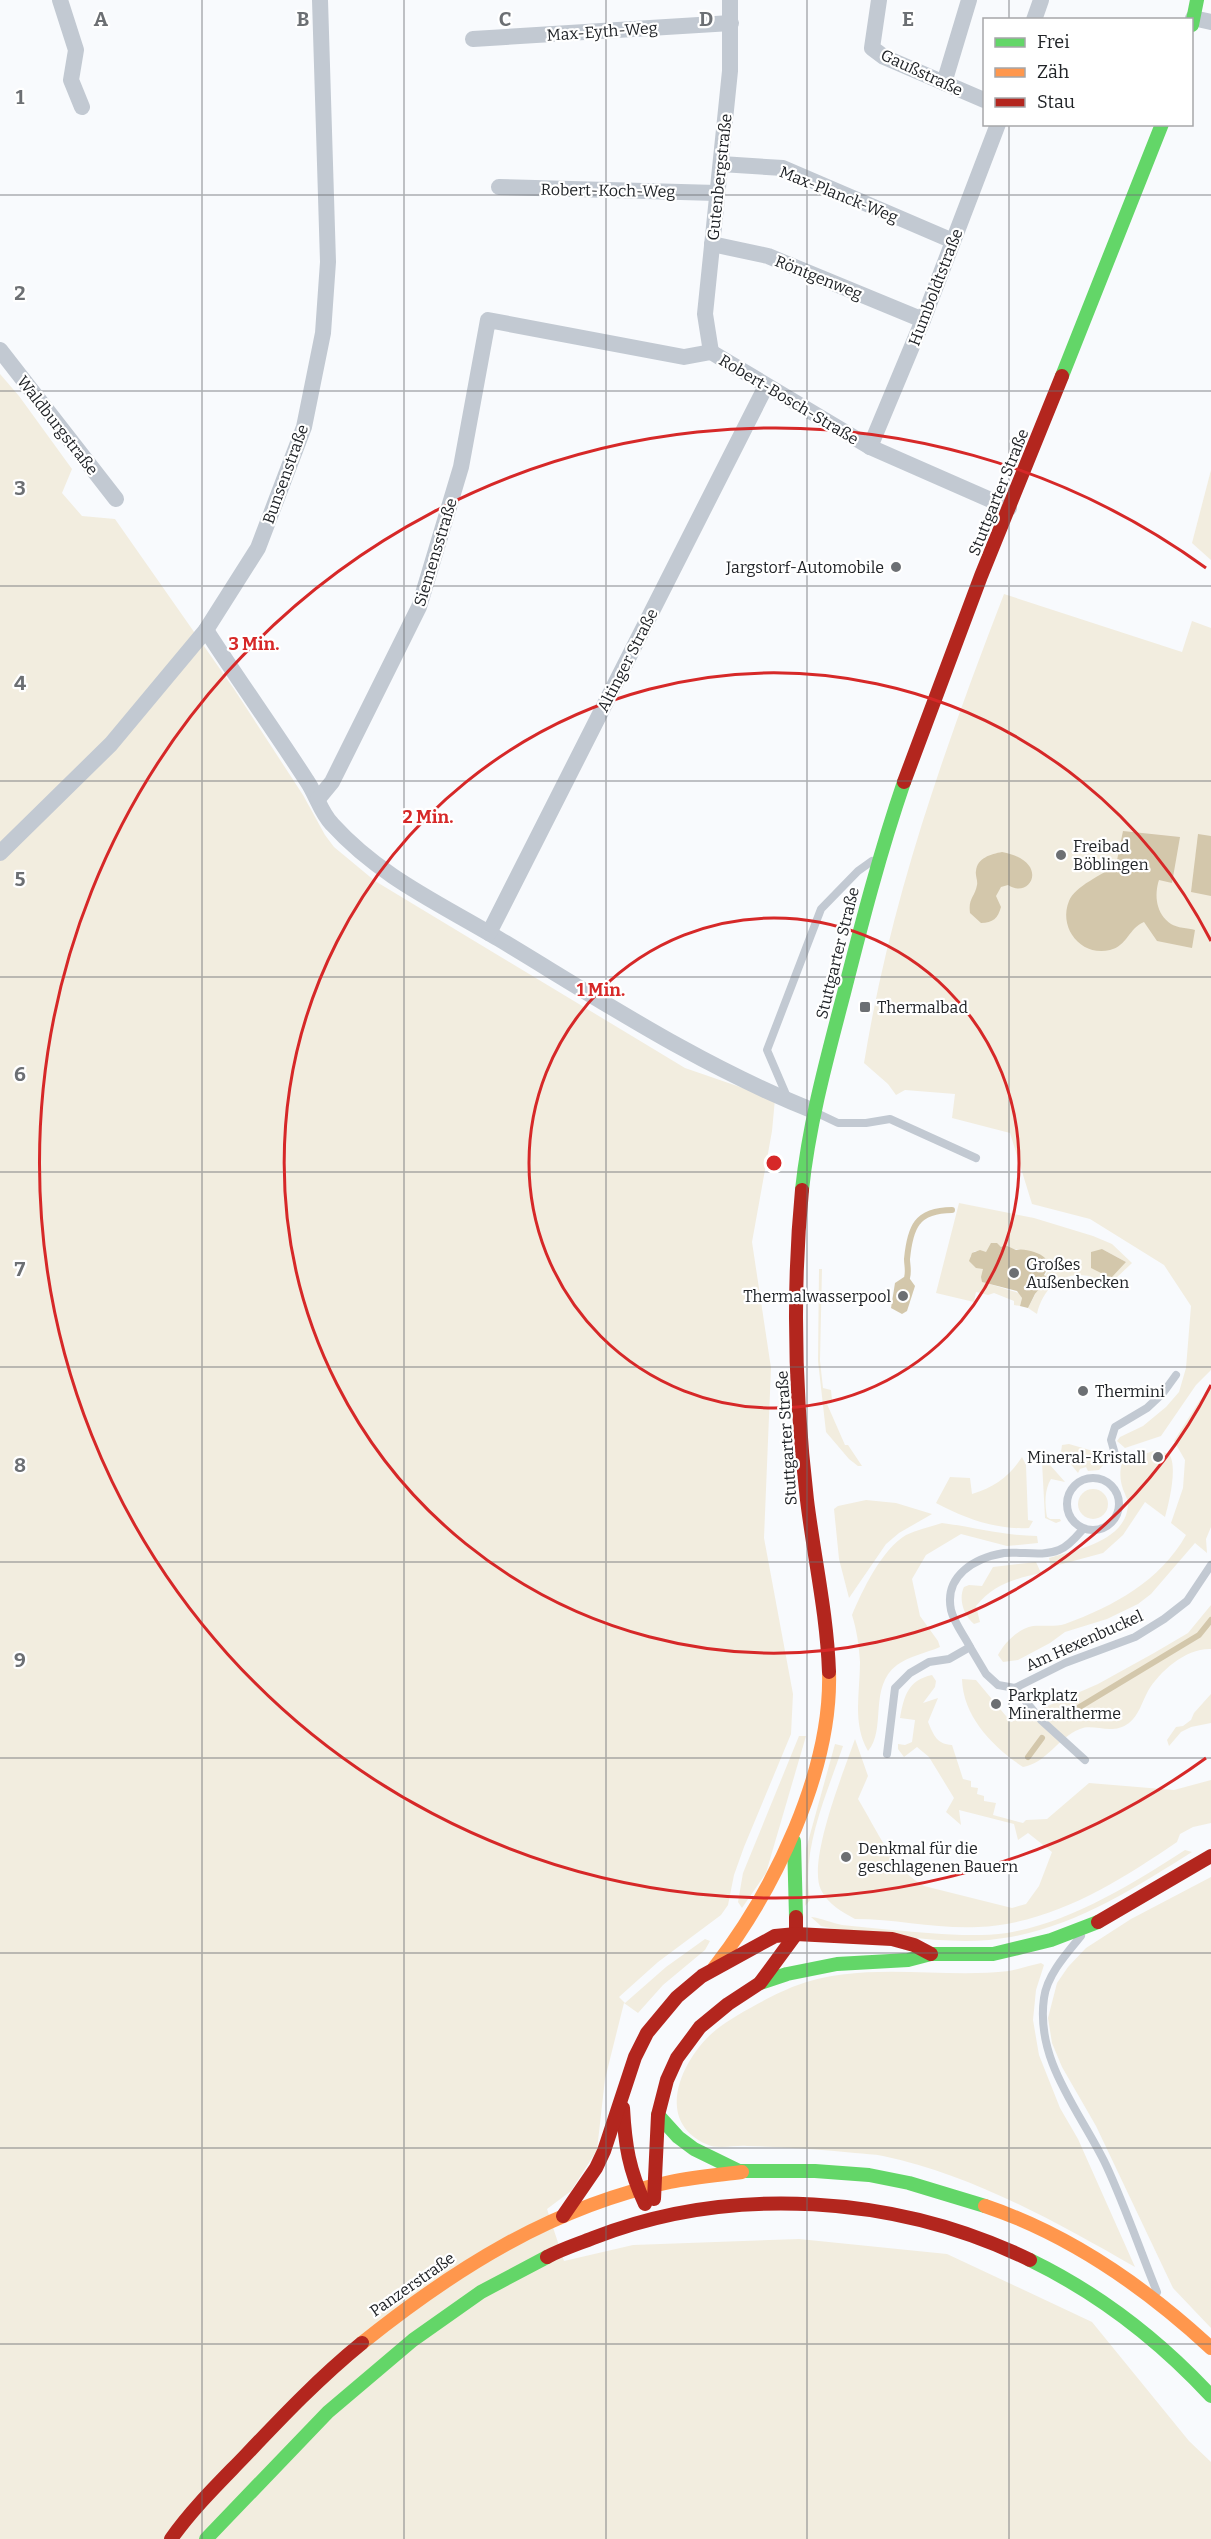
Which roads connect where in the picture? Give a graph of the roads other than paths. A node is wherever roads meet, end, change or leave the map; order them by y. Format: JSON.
{"nodes":[{"id":1,"x":60,"y":0,"type":"edge"},
{"id":2,"x":320,"y":0,"type":"edge"},
{"id":3,"x":730,"y":0,"type":"edge"},
{"id":4,"x":879,"y":0,"type":"edge"},
{"id":5,"x":969,"y":0,"type":"edge"},
{"id":6,"x":1041,"y":0,"type":"edge"},
{"id":7,"x":1197,"y":0,"type":"edge"},
{"id":8,"x":1035,"y":18,"type":"edge"},
{"id":9,"x":1193,"y":18,"type":"edge"},
{"id":10,"x":1193,"y":22,"type":"edge"},
{"id":11,"x":1211,"y":22,"type":"edge"},
{"id":12,"x":731,"y":23,"type":"junction"},
{"id":13,"x":473,"y":39,"type":"dead end"},
{"id":14,"x":944,"y":83,"type":"junction"},
{"id":15,"x":983,"y":100,"type":"edge"},
{"id":16,"x":82,"y":106,"type":"dead end"},
{"id":17,"x":997,"y":126,"type":"edge"},
{"id":18,"x":1161,"y":126,"type":"edge"},
{"id":19,"x":721,"y":164,"type":"junction"},
{"id":20,"x":500,"y":187,"type":"dead end"},
{"id":21,"x":717,"y":193,"type":"junction"},
{"id":22,"x":953,"y":242,"type":"junction"},
{"id":23,"x":712,"y":244,"type":"junction"},
{"id":24,"x":488,"y":320,"type":"joint"},
{"id":25,"x":923,"y":320,"type":"junction"},
{"id":26,"x":0,"y":350,"type":"edge"},
{"id":27,"x":711,"y":352,"type":"junction"},
{"id":28,"x":766,"y":386,"type":"junction"},
{"id":29,"x":870,"y":447,"type":"junction"},
{"id":30,"x":116,"y":499,"type":"dead end"},
{"id":31,"x":1009,"y":508,"type":"junction"},
{"id":32,"x":206,"y":630,"type":"junction"},
{"id":33,"x":318,"y":799,"type":"junction"},
{"id":34,"x":0,"y":853,"type":"edge"},
{"id":35,"x":880,"y":855,"type":"junction"},
{"id":36,"x":489,"y":933,"type":"junction"},
{"id":37,"x":788,"y":1101,"type":"junction"},
{"id":38,"x":814,"y":1111,"type":"junction"},
{"id":39,"x":976,"y":1158,"type":"dead end"},
{"id":40,"x":1176,"y":1375,"type":"dead end"},
{"id":41,"x":1114,"y":1454,"type":"dead end"},
{"id":42,"x":1083,"y":1528,"type":"junction"},
{"id":43,"x":1211,"y":1565,"type":"edge"},
{"id":44,"x":970,"y":1647,"type":"junction"},
{"id":45,"x":1015,"y":1688,"type":"junction"},
{"id":46,"x":887,"y":1754,"type":"dead end"},
{"id":47,"x":1084,"y":1760,"type":"dead end"},
{"id":48,"x":794,"y":1833,"type":"junction"},
{"id":49,"x":1211,"y":1856,"type":"edge"},
{"id":50,"x":774,"y":1879,"type":"junction"},
{"id":51,"x":772,"y":1923,"type":"junction"},
{"id":52,"x":1088,"y":1927,"type":"junction"},
{"id":53,"x":796,"y":1934,"type":"junction"},
{"id":54,"x":785,"y":1950,"type":"junction"},
{"id":55,"x":931,"y":1953,"type":"junction"},
{"id":56,"x":714,"y":1968,"type":"junction"},
{"id":57,"x":814,"y":1968,"type":"junction"},
{"id":58,"x":760,"y":1983,"type":"junction"},
{"id":59,"x":621,"y":2100,"type":"junction"},
{"id":60,"x":658,"y":2115,"type":"junction"},
{"id":61,"x":742,"y":2172,"type":"junction"},
{"id":62,"x":656,"y":2184,"type":"junction"},
{"id":63,"x":638,"y":2192,"type":"junction"},
{"id":64,"x":563,"y":2216,"type":"junction"},
{"id":65,"x":652,"y":2216,"type":"junction"},
{"id":66,"x":1161,"y":2303,"type":"junction"},
{"id":67,"x":1211,"y":2348,"type":"edge"},
{"id":68,"x":1211,"y":2396,"type":"edge"},
{"id":69,"x":171,"y":2539,"type":"edge"},
{"id":70,"x":206,"y":2539,"type":"edge"}],
"edges":[{"from":1,"to":16,"type":"street"},
{"from":2,"to":32,"type":"street","name":"Bunsenstraße"},
{"from":3,"to":12,"type":"street","name":"Gutenbergstraße"},
{"from":4,"to":14,"type":"street","name":"Gaußstraße"},
{"from":5,"to":14,"type":"street"},
{"from":6,"to":8,"type":"street"},
{"from":7,"to":9,"type":"main road"},
{"from":10,"to":11,"type":"street"},
{"from":12,"to":13,"type":"street","name":"Max-Eyth-Weg"},
{"from":12,"to":19,"type":"street","name":"Gutenbergstraße"},
{"from":14,"to":15,"type":"street","name":"Gaußstraße"},
{"from":17,"to":22,"type":"street","name":"Humboldtstraße"},
{"from":18,"to":31,"type":"main road","name":"Stuttgarter Straße"},
{"from":19,"to":21,"type":"street","name":"Gutenbergstraße"},
{"from":19,"to":22,"type":"street","name":"Max-Planck-Weg"},
{"from":20,"to":21,"type":"street","name":"Robert-Koch-Weg"},
{"from":21,"to":23,"type":"street","name":"Gutenbergstraße"},
{"from":22,"to":25,"type":"street","name":"Humboldtstraße"},
{"from":23,"to":25,"type":"street","name":"Röntgenweg"},
{"from":23,"to":27,"type":"street","name":"Gutenbergstraße"},
{"from":24,"to":27,"type":"street","name":"Robert-Bosch-Straße"},
{"from":24,"to":33,"type":"street","name":"Siemensstraße"},
{"from":25,"to":29,"type":"street","name":"Humboldtstraße"},
{"from":26,"to":30,"type":"street","name":"Waldburgstraße"},
{"from":27,"to":28,"type":"street","name":"Robert-Bosch-Straße"},
{"from":28,"to":29,"type":"street","name":"Robert-Bosch-Straße"},
{"from":28,"to":36,"type":"street","name":"Altinger Straße"},
{"from":29,"to":31,"type":"street","name":"Robert-Bosch-Straße"},
{"from":31,"to":35,"type":"main road","name":"Stuttgarter Straße"},
{"from":32,"to":33,"type":"street"},
{"from":32,"to":34,"type":"street","name":"Bunsenstraße"},
{"from":33,"to":36,"type":"street"},
{"from":35,"to":37,"type":"lane"},
{"from":35,"to":38,"type":"main road","name":"Stuttgarter Straße"},
{"from":36,"to":37,"type":"street"},
{"from":37,"to":38,"type":"street"},
{"from":38,"to":39,"type":"lane"},
{"from":38,"to":48,"type":"main road","name":"Stuttgarter Straße"},
{"from":40,"to":41,"type":"lane"},
{"from":42,"to":42,"type":"lane"},
{"from":42,"to":44,"type":"lane","name":"Am Hexenbuckel"},
{"from":43,"to":45,"type":"lane","name":"Am Hexenbuckel"},
{"from":44,"to":45,"type":"lane","name":"Am Hexenbuckel"},
{"from":44,"to":46,"type":"lane"},
{"from":45,"to":47,"type":"lane","name":"Am Hexenbuckel"},
{"from":48,"to":50,"type":"main road","name":"Stuttgarter Straße"},
{"from":48,"to":53,"type":"main road","name":"Stuttgarter Straße"},
{"from":49,"to":52,"type":"main road"},
{"from":50,"to":51,"type":"main road","name":"Stuttgarter Straße"},
{"from":50,"to":56,"type":"main road","name":"Stuttgarter Straße"},
{"from":51,"to":53,"type":"main road"},
{"from":51,"to":54,"type":"main road"},
{"from":51,"to":56,"type":"main road","name":"Stuttgarter Straße"},
{"from":52,"to":55,"type":"main road"},
{"from":52,"to":66,"type":"lane"},
{"from":53,"to":54,"type":"main road"},
{"from":53,"to":55,"type":"main road"},
{"from":54,"to":57,"type":"main road"},
{"from":54,"to":58,"type":"main road"},
{"from":55,"to":57,"type":"main road"},
{"from":56,"to":59,"type":"main road","name":"Stuttgarter Straße"},
{"from":57,"to":58,"type":"main road"},
{"from":58,"to":60,"type":"main road"},
{"from":59,"to":63,"type":"main road","name":"Stuttgarter Straße"},
{"from":59,"to":64,"type":"main road"},
{"from":60,"to":61,"type":"main road"},
{"from":60,"to":62,"type":"main road"},
{"from":61,"to":62,"type":"main road","name":"Panzerstraße"},
{"from":61,"to":66,"type":"main road","name":"Panzerstraße"},
{"from":62,"to":63,"type":"main road","name":"Panzerstraße"},
{"from":62,"to":65,"type":"main road"},
{"from":63,"to":64,"type":"main road","name":"Panzerstraße"},
{"from":63,"to":65,"type":"main road","name":"Stuttgarter Straße"},
{"from":64,"to":69,"type":"main road","name":"Panzerstraße"},
{"from":65,"to":68,"type":"main road"},
{"from":65,"to":70,"type":"main road"},
{"from":66,"to":67,"type":"main road","name":"Panzerstraße"}]}
